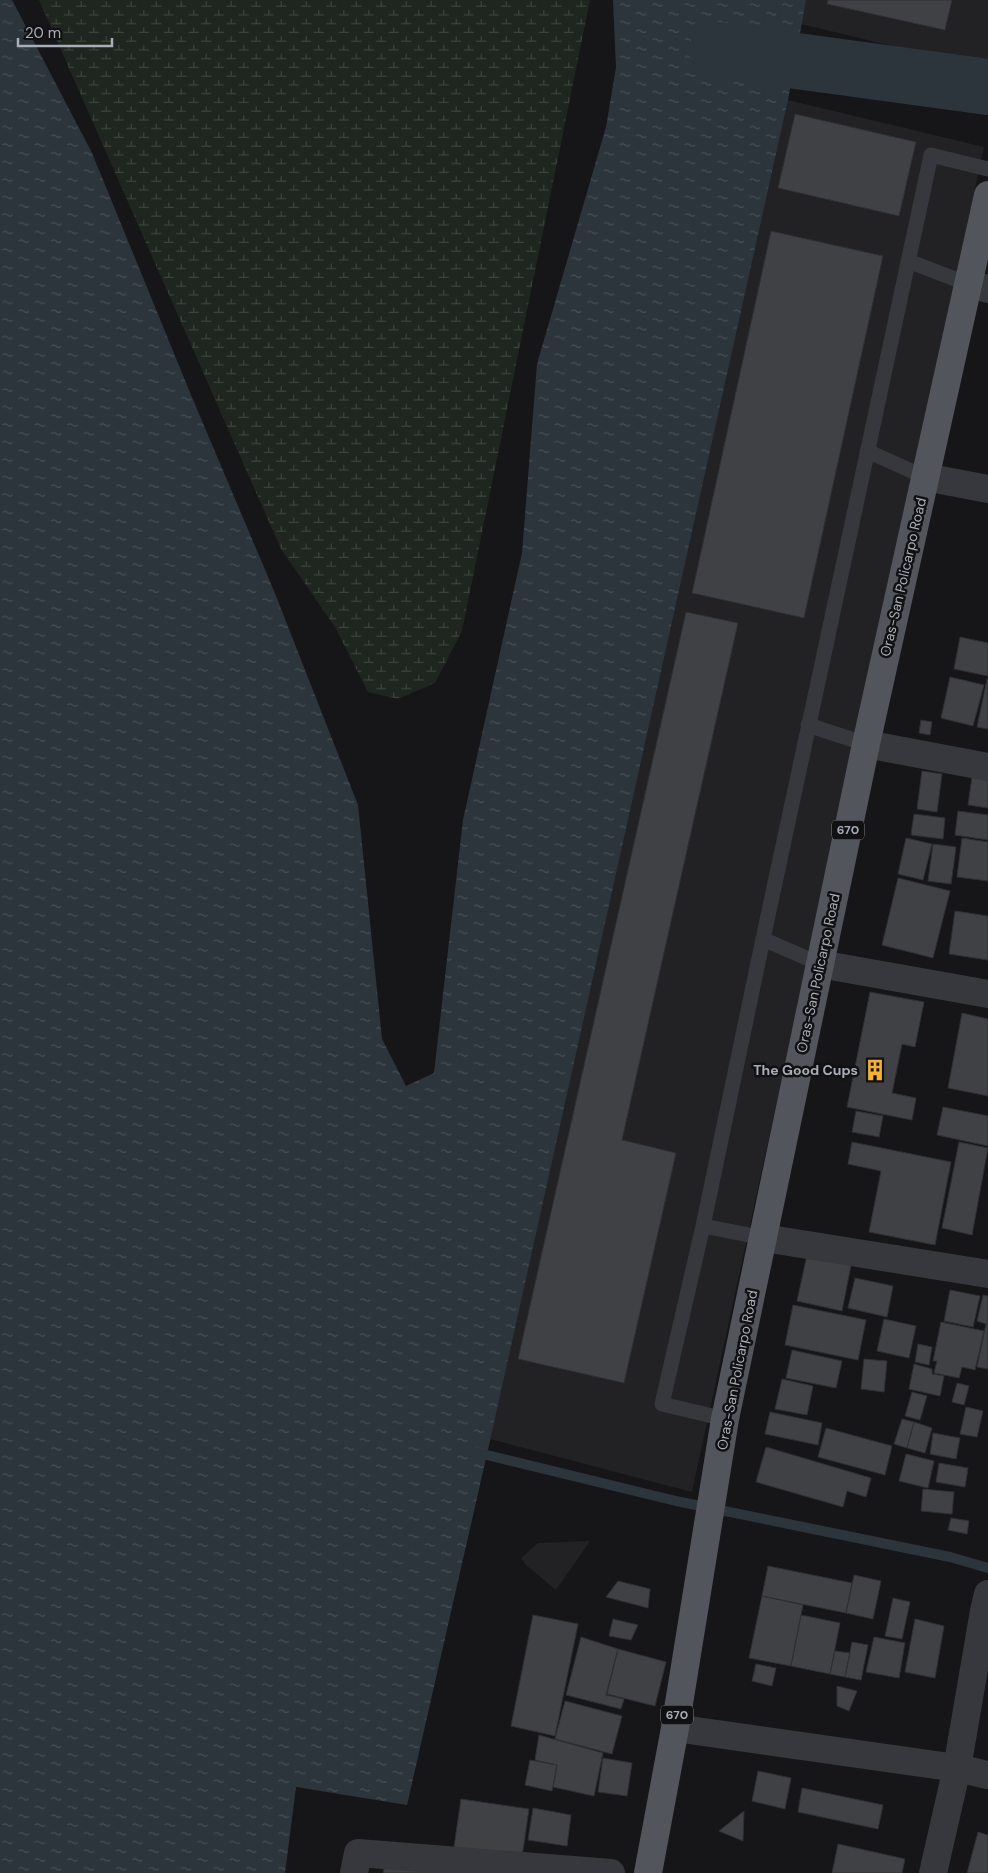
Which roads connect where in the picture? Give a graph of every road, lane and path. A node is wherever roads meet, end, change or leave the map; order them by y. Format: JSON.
{"nodes":[{"id":1,"x":988,"y":169,"type":"edge"},
{"id":2,"x":988,"y":195,"type":"edge"},
{"id":3,"x":908,"y":261,"type":"junction"},
{"id":4,"x":978,"y":286,"type":"edge"},
{"id":5,"x":867,"y":451,"type":"junction"},
{"id":6,"x":925,"y":477,"type":"junction"},
{"id":7,"x":988,"y":489,"type":"edge"},
{"id":8,"x":808,"y":725,"type":"junction"},
{"id":9,"x":866,"y":744,"type":"junction"},
{"id":10,"x":988,"y":766,"type":"edge"},
{"id":11,"x":763,"y":939,"type":"junction"},
{"id":12,"x":820,"y":964,"type":"junction"},
{"id":13,"x":988,"y":994,"type":"edge"},
{"id":14,"x":703,"y":1226,"type":"junction"},
{"id":15,"x":764,"y":1238,"type":"junction"},
{"id":16,"x":988,"y":1274,"type":"edge"},
{"id":17,"x":725,"y":1419,"type":"junction"},
{"id":18,"x":986,"y":1602,"type":"edge"},
{"id":19,"x":675,"y":1728,"type":"junction"},
{"id":20,"x":957,"y":1768,"type":"junction"},
{"id":21,"x":988,"y":1775,"type":"edge"},
{"id":22,"x":354,"y":1873,"type":"edge"},
{"id":23,"x":611,"y":1873,"type":"edge"},
{"id":24,"x":648,"y":1873,"type":"edge"},
{"id":25,"x":933,"y":1873,"type":"edge"}],
"edges":[{"from":1,"to":3,"type":"lane"},
{"from":2,"to":4,"type":"main road","name":"Oras-San Policarpo Road","number":"670"},
{"from":3,"to":4,"type":"lane"},
{"from":3,"to":5,"type":"lane"},
{"from":4,"to":6,"type":"main road","name":"Oras-San Policarpo Road","number":"670"},
{"from":5,"to":6,"type":"lane"},
{"from":5,"to":8,"type":"lane"},
{"from":6,"to":7,"type":"street"},
{"from":6,"to":9,"type":"main road","name":"Oras-San Policarpo Road","number":"670"},
{"from":8,"to":9,"type":"lane"},
{"from":8,"to":11,"type":"lane"},
{"from":9,"to":10,"type":"street"},
{"from":9,"to":12,"type":"main road","name":"Oras-San Policarpo Road","number":"670"},
{"from":11,"to":12,"type":"lane"},
{"from":11,"to":14,"type":"lane"},
{"from":12,"to":13,"type":"street"},
{"from":12,"to":15,"type":"main road","name":"Oras-San Policarpo Road","number":"670"},
{"from":14,"to":15,"type":"lane"},
{"from":14,"to":17,"type":"lane"},
{"from":15,"to":16,"type":"street"},
{"from":15,"to":17,"type":"main road","name":"Oras-San Policarpo Road","number":"670"},
{"from":17,"to":19,"type":"main road","name":"Oras-San Policarpo Road","number":"670"},
{"from":18,"to":20,"type":"street"},
{"from":19,"to":20,"type":"street"},
{"from":19,"to":24,"type":"main road","name":"Oras-San Policarpo Road","number":"670"},
{"from":20,"to":21,"type":"street"},
{"from":20,"to":25,"type":"street"},
{"from":22,"to":23,"type":"street"}]}
